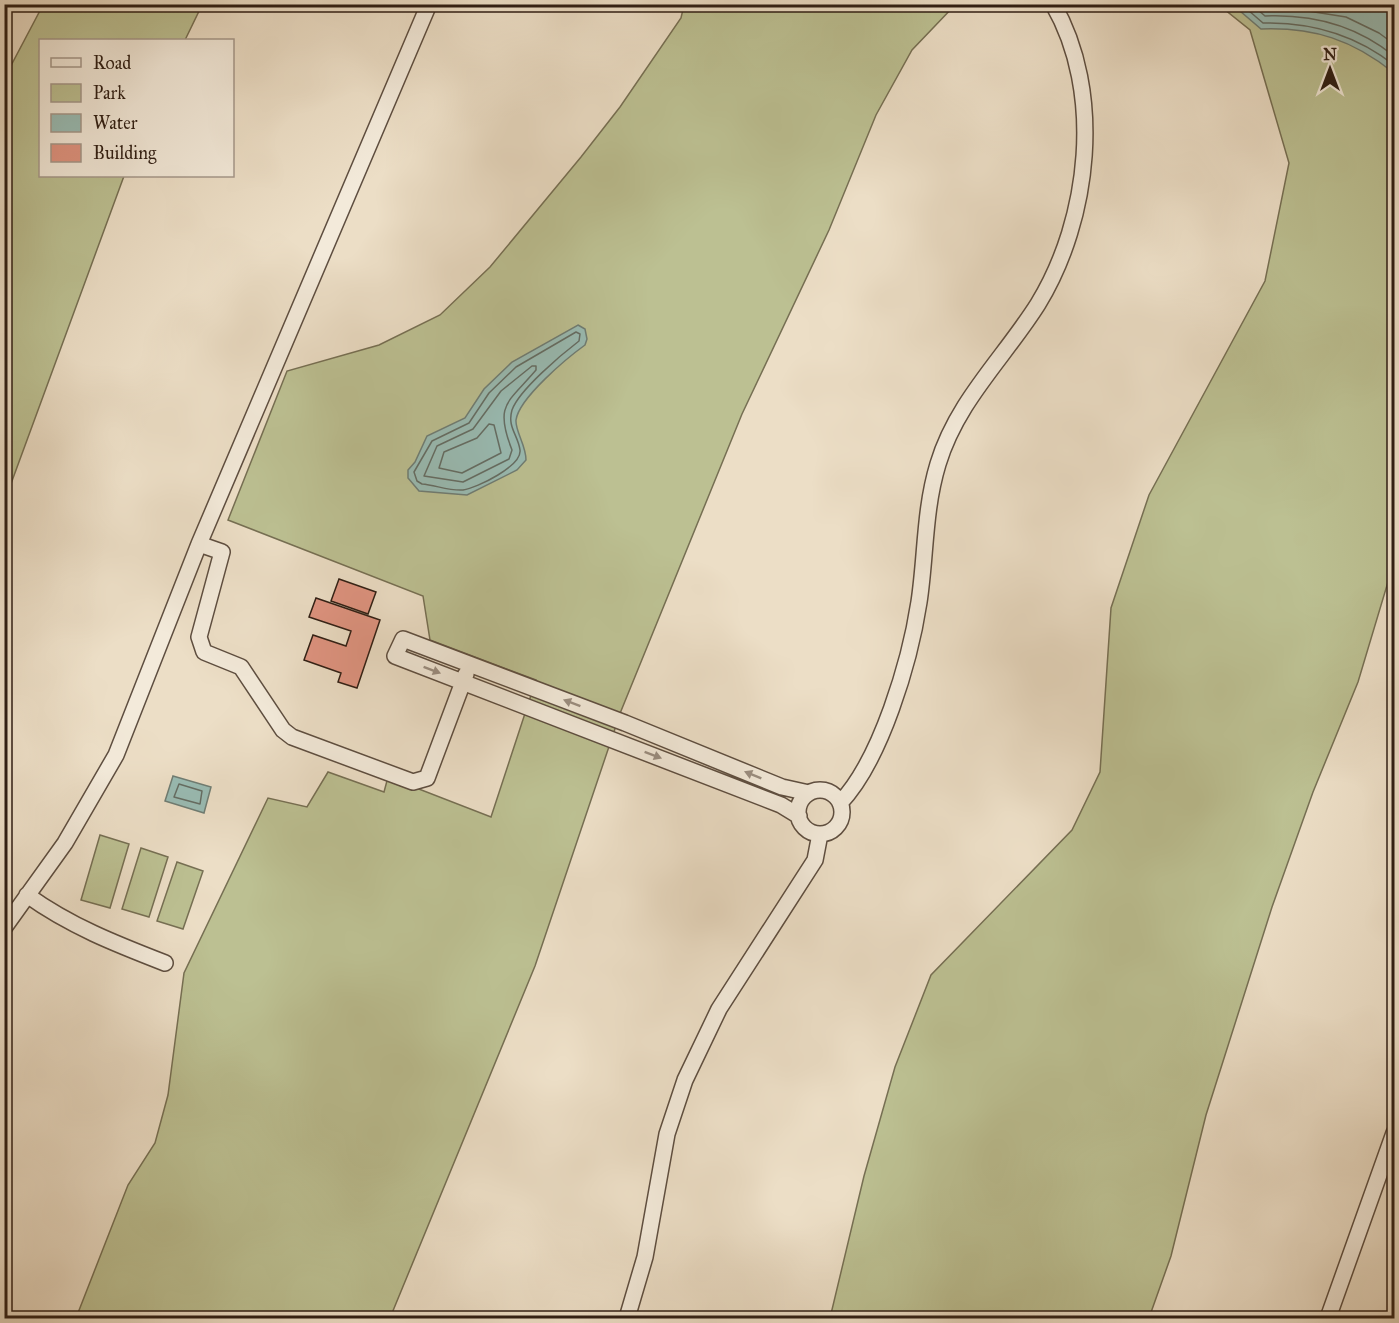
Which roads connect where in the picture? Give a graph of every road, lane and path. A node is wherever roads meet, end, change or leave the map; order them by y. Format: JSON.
{"nodes":[{"id":1,"x":429,"y":4,"type":"edge"},
{"id":2,"x":1053,"y":4,"type":"edge"},
{"id":3,"x":199,"y":544,"type":"junction"},
{"id":4,"x":469,"y":664,"type":"junction"},
{"id":5,"x":463,"y":682,"type":"junction"},
{"id":6,"x":625,"y":723,"type":"junction"},
{"id":7,"x":617,"y":741,"type":"junction"},
{"id":8,"x":809,"y":793,"type":"junction"},
{"id":9,"x":840,"y":802,"type":"junction"},
{"id":10,"x":799,"y":816,"type":"junction"},
{"id":11,"x":820,"y":834,"type":"junction"},
{"id":12,"x":27,"y":896,"type":"junction"},
{"id":13,"x":4,"y":928,"type":"edge"},
{"id":14,"x":165,"y":963,"type":"dead end"},
{"id":15,"x":1395,"y":1133,"type":"edge"},
{"id":16,"x":627,"y":1318,"type":"edge"},
{"id":17,"x":1328,"y":1318,"type":"edge"}],
"edges":[{"from":1,"to":3,"type":"street"},
{"from":2,"to":9,"type":"street"},
{"from":3,"to":5,"type":"street"},
{"from":3,"to":12,"type":"street"},
{"from":4,"to":5,"type":"street"},
{"from":4,"to":5,"type":"street","one_way":true},
{"from":6,"to":4,"type":"street","one_way":true},
{"from":5,"to":7,"type":"street"},
{"from":6,"to":7,"type":"street"},
{"from":8,"to":6,"type":"street","one_way":true},
{"from":7,"to":10,"type":"street","one_way":true},
{"from":8,"to":9,"type":"street"},
{"from":8,"to":10,"type":"street"},
{"from":9,"to":11,"type":"street"},
{"from":10,"to":11,"type":"street"},
{"from":11,"to":16,"type":"street"},
{"from":12,"to":13,"type":"street"},
{"from":12,"to":14,"type":"street"},
{"from":15,"to":17,"type":"street"}]}
